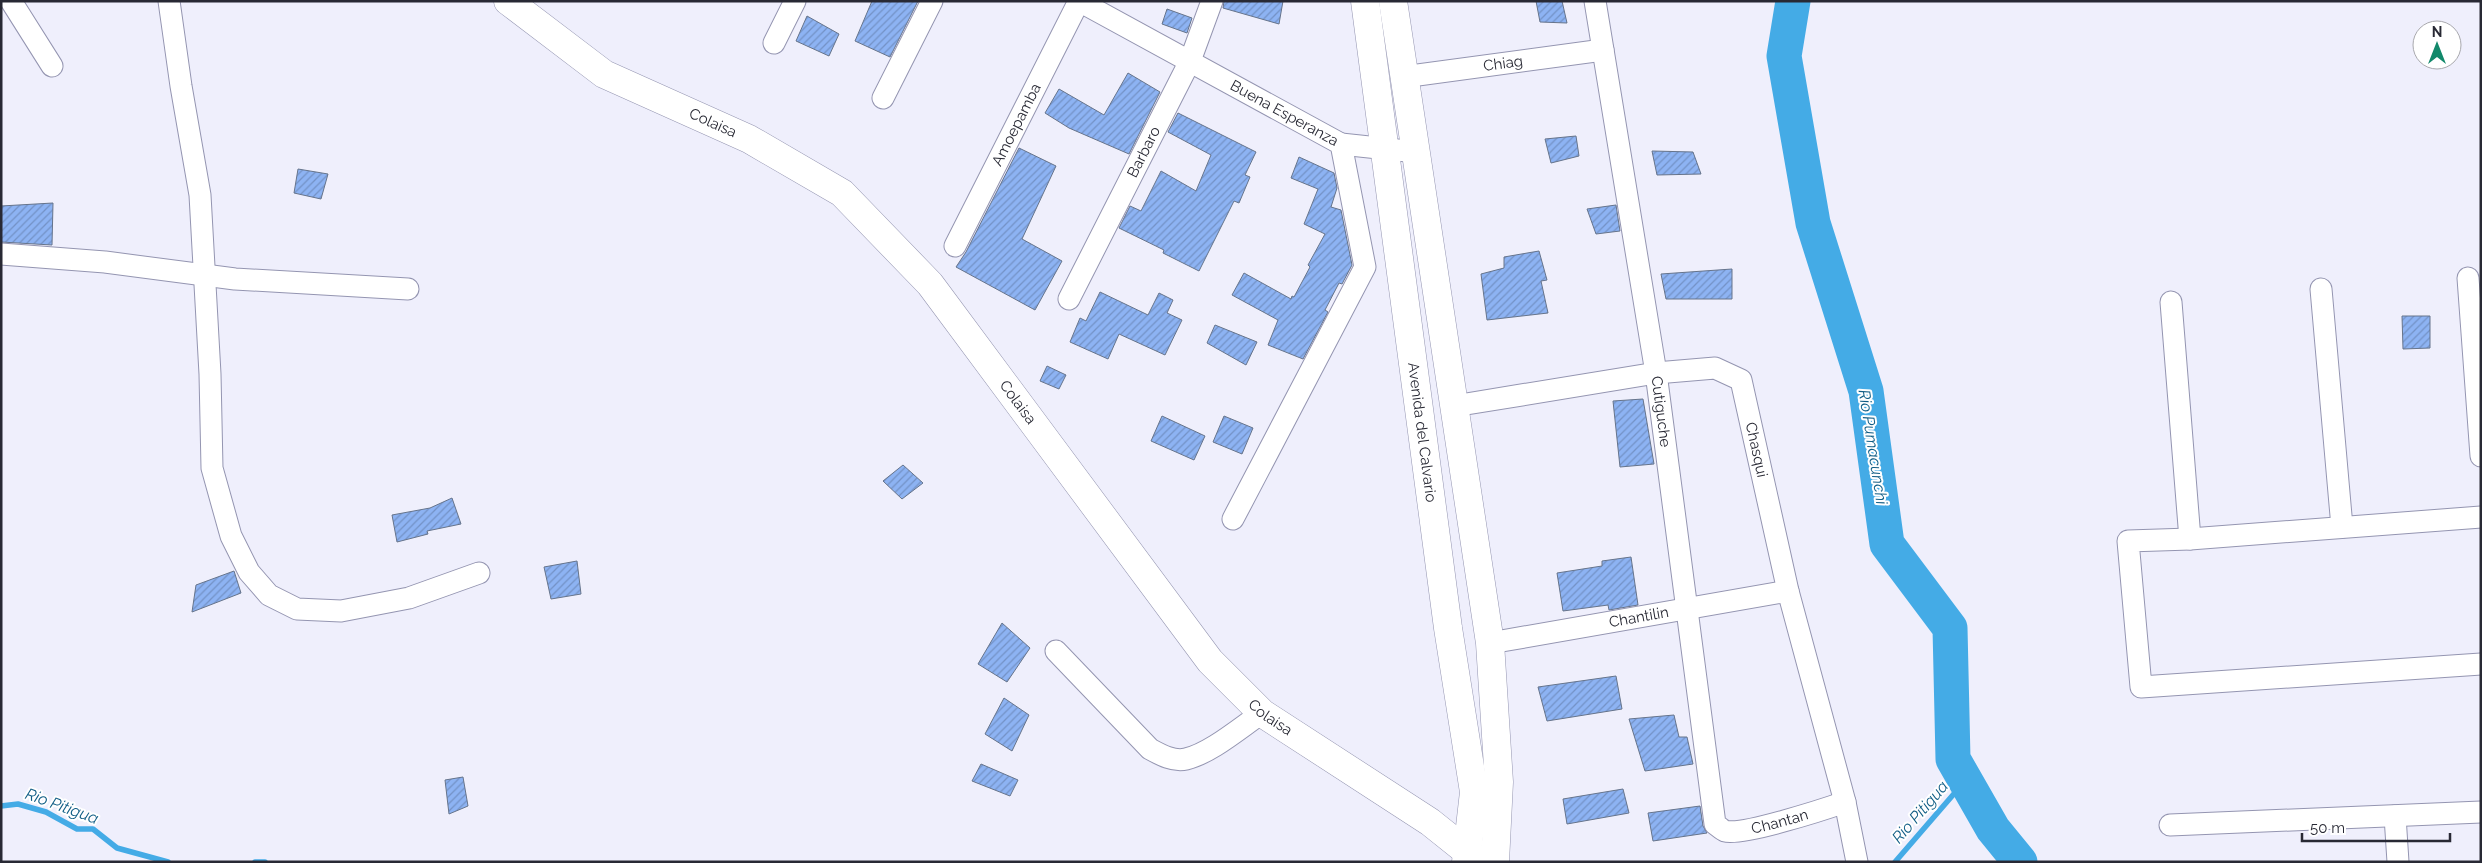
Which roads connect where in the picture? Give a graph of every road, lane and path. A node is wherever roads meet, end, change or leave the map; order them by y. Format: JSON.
{"nodes":[{"id":1,"x":12,"y":1,"type":"edge"},
{"id":2,"x":169,"y":1,"type":"edge"},
{"id":3,"x":508,"y":1,"type":"edge"},
{"id":4,"x":795,"y":1,"type":"edge"},
{"id":5,"x":932,"y":1,"type":"edge"},
{"id":6,"x":1079,"y":1,"type":"edge"},
{"id":7,"x":1212,"y":1,"type":"edge"},
{"id":8,"x":1365,"y":1,"type":"edge"},
{"id":9,"x":1393,"y":1,"type":"edge"},
{"id":10,"x":1595,"y":1,"type":"edge"},
{"id":11,"x":774,"y":43,"type":"dead end"},
{"id":12,"x":1603,"y":50,"type":"junction"},
{"id":13,"x":1190,"y":61,"type":"junction"},
{"id":14,"x":52,"y":66,"type":"dead end"},
{"id":15,"x":1403,"y":77,"type":"junction"},
{"id":16,"x":883,"y":98,"type":"dead end"},
{"id":17,"x":1340,"y":144,"type":"junction"},
{"id":18,"x":1385,"y":150,"type":"junction"},
{"id":19,"x":1416,"y":152,"type":"junction"},
{"id":20,"x":954,"y":246,"type":"dead end"},
{"id":21,"x":1,"y":254,"type":"edge"},
{"id":22,"x":205,"y":276,"type":"junction"},
{"id":23,"x":2468,"y":278,"type":"dead end"},
{"id":24,"x":408,"y":288,"type":"dead end"},
{"id":25,"x":2320,"y":289,"type":"dead end"},
{"id":26,"x":1069,"y":299,"type":"dead end"},
{"id":27,"x":2171,"y":302,"type":"dead end"},
{"id":28,"x":1656,"y":373,"type":"junction"},
{"id":29,"x":1454,"y":406,"type":"junction"},
{"id":30,"x":2481,"y":456,"type":"edge"},
{"id":31,"x":2481,"y":517,"type":"edge"},
{"id":32,"x":1233,"y":519,"type":"dead end"},
{"id":33,"x":2342,"y":527,"type":"junction"},
{"id":34,"x":2190,"y":539,"type":"junction"},
{"id":35,"x":479,"y":573,"type":"dead end"},
{"id":36,"x":1788,"y":591,"type":"junction"},
{"id":37,"x":1686,"y":610,"type":"junction"},
{"id":38,"x":1490,"y":642,"type":"junction"},
{"id":39,"x":1056,"y":651,"type":"dead end"},
{"id":40,"x":2481,"y":664,"type":"edge"},
{"id":41,"x":1262,"y":713,"type":"junction"},
{"id":42,"x":1845,"y":802,"type":"junction"},
{"id":43,"x":2481,"y":812,"type":"edge"},
{"id":44,"x":2395,"y":816,"type":"junction"},
{"id":45,"x":1715,"y":824,"type":"joint"},
{"id":46,"x":2170,"y":825,"type":"dead end"},
{"id":47,"x":1471,"y":859,"type":"edge"},
{"id":48,"x":1857,"y":861,"type":"edge"},
{"id":49,"x":1495,"y":862,"type":"edge"},
{"id":50,"x":2398,"y":862,"type":"edge"}],
"edges":[{"from":1,"to":14,"type":"street"},
{"from":2,"to":22,"type":"street"},
{"from":3,"to":41,"type":"street","name":"Colaisa"},
{"from":4,"to":11,"type":"street"},
{"from":5,"to":16,"type":"street"},
{"from":6,"to":13,"type":"street","name":"Buena Esperanza"},
{"from":6,"to":20,"type":"street","name":"Amoepamba"},
{"from":7,"to":13,"type":"street","name":"Barbaro"},
{"from":8,"to":18,"type":"street","name":"Avenida del Calvario"},
{"from":9,"to":15,"type":"street"},
{"from":10,"to":12,"type":"street","name":"Cutiguche"},
{"from":12,"to":15,"type":"street","name":"Chiag"},
{"from":12,"to":28,"type":"street","name":"Cutiguche"},
{"from":13,"to":17,"type":"street","name":"Buena Esperanza"},
{"from":13,"to":26,"type":"street","name":"Barbaro"},
{"from":15,"to":19,"type":"street"},
{"from":17,"to":18,"type":"street"},
{"from":17,"to":32,"type":"street","name":"Buena Esperanza"},
{"from":18,"to":19,"type":"street"},
{"from":18,"to":47,"type":"street","name":"Avenida del Calvario"},
{"from":19,"to":29,"type":"street"},
{"from":21,"to":22,"type":"street"},
{"from":22,"to":24,"type":"street"},
{"from":22,"to":35,"type":"street"},
{"from":23,"to":30,"type":"street"},
{"from":25,"to":33,"type":"street"},
{"from":27,"to":34,"type":"street"},
{"from":28,"to":29,"type":"street","name":"Chasqui"},
{"from":28,"to":36,"type":"street","name":"Chasqui"},
{"from":28,"to":37,"type":"street","name":"Cutiguche"},
{"from":29,"to":38,"type":"street"},
{"from":31,"to":33,"type":"street"},
{"from":33,"to":34,"type":"street"},
{"from":34,"to":40,"type":"street"},
{"from":36,"to":37,"type":"street","name":"Chantilin"},
{"from":36,"to":42,"type":"street","name":"Chasqui"},
{"from":37,"to":38,"type":"street","name":"Chantilin"},
{"from":37,"to":45,"type":"street","name":"Cutiguche"},
{"from":38,"to":49,"type":"street"},
{"from":39,"to":41,"type":"street"},
{"from":41,"to":47,"type":"street","name":"Colaisa"},
{"from":42,"to":45,"type":"street","name":"Chantan"},
{"from":42,"to":48,"type":"street","name":"Chasqui"},
{"from":43,"to":44,"type":"street"},
{"from":44,"to":46,"type":"street"},
{"from":44,"to":50,"type":"street"}]}
